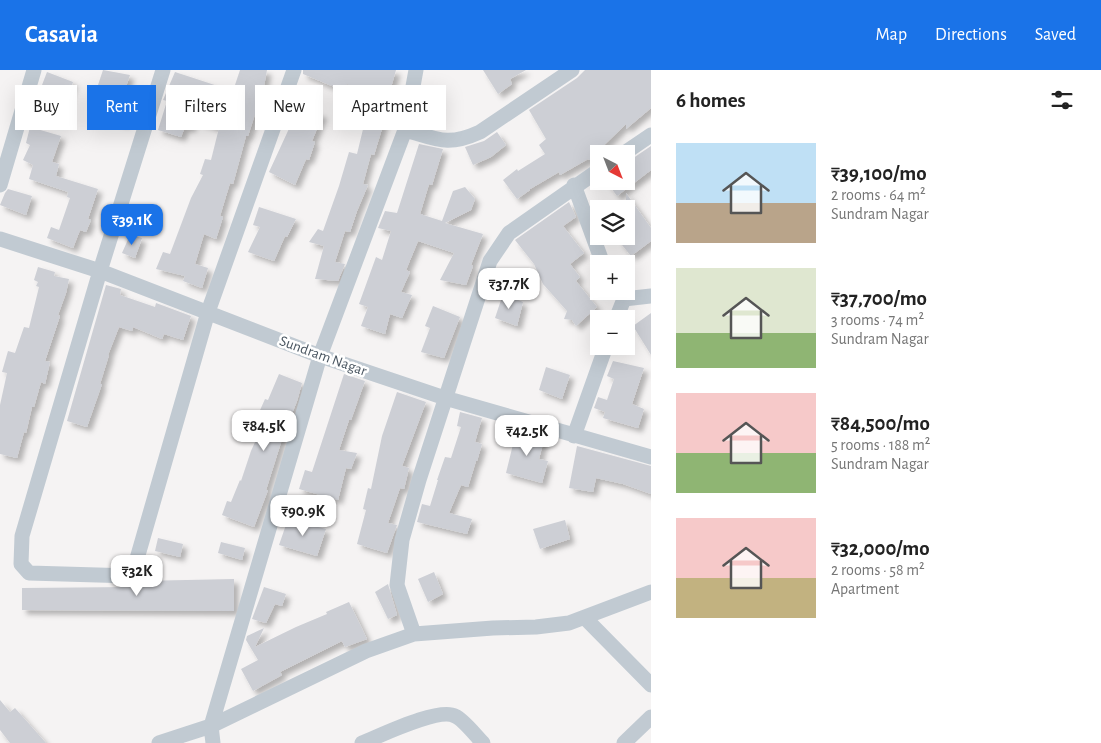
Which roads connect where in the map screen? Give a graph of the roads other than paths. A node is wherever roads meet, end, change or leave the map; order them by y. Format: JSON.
{"nodes":[{"id":1,"x":34,"y":70,"type":"edge"},
{"id":2,"x":163,"y":70,"type":"edge"},
{"id":3,"x":294,"y":70,"type":"edge"},
{"id":4,"x":416,"y":70,"type":"edge"},
{"id":5,"x":572,"y":70,"type":"edge"},
{"id":6,"x":413,"y":85,"type":"edge"},
{"id":7,"x":405,"y":130,"type":"joint"},
{"id":8,"x":651,"y":135,"type":"edge"},
{"id":9,"x":635,"y":146,"type":"edge"},
{"id":10,"x":590,"y":176,"type":"edge"},
{"id":11,"x":0,"y":185,"type":"edge"},
{"id":12,"x":574,"y":186,"type":"junction"},
{"id":13,"x":0,"y":239,"type":"edge"},
{"id":14,"x":600,"y":255,"type":"edge"},
{"id":15,"x":100,"y":271,"type":"junction"},
{"id":16,"x":635,"y":295,"type":"edge"},
{"id":17,"x":651,"y":296,"type":"edge"},
{"id":18,"x":208,"y":312,"type":"junction"},
{"id":19,"x":603,"y":355,"type":"edge"},
{"id":20,"x":320,"y":356,"type":"junction"},
{"id":21,"x":445,"y":398,"type":"junction"},
{"id":22,"x":574,"y":436,"type":"junction"},
{"id":23,"x":651,"y":457,"type":"edge"},
{"id":24,"x":651,"y":592,"type":"edge"},
{"id":25,"x":585,"y":618,"type":"junction"},
{"id":26,"x":414,"y":634,"type":"junction"},
{"id":27,"x":651,"y":685,"type":"edge"},
{"id":28,"x":651,"y":717,"type":"edge"},
{"id":29,"x":211,"y":726,"type":"junction"},
{"id":30,"x":159,"y":743,"type":"edge"},
{"id":31,"x":212,"y":743,"type":"edge"},
{"id":32,"x":362,"y":743,"type":"edge"},
{"id":33,"x":483,"y":743,"type":"edge"},
{"id":34,"x":624,"y":743,"type":"edge"}],
"edges":[{"from":1,"to":11,"type":"street"},
{"from":2,"to":15,"type":"street"},
{"from":3,"to":18,"type":"street"},
{"from":4,"to":6,"type":"street"},
{"from":5,"to":7,"type":"street"},
{"from":7,"to":20,"type":"street"},
{"from":8,"to":9,"type":"street"},
{"from":10,"to":12,"type":"street"},
{"from":12,"to":14,"type":"street"},
{"from":12,"to":21,"type":"street"},
{"from":13,"to":15,"type":"street","name":"Sundram Nagar"},
{"from":15,"to":18,"type":"street","name":"Sundram Nagar"},
{"from":15,"to":18,"type":"street"},
{"from":16,"to":17,"type":"street"},
{"from":18,"to":20,"type":"street","name":"Sundram Nagar"},
{"from":19,"to":22,"type":"street"},
{"from":20,"to":21,"type":"street","name":"Sundram Nagar"},
{"from":20,"to":29,"type":"street"},
{"from":21,"to":22,"type":"street","name":"Sundram Nagar"},
{"from":21,"to":26,"type":"street"},
{"from":22,"to":23,"type":"street","name":"Sundram Nagar"},
{"from":24,"to":25,"type":"street"},
{"from":25,"to":26,"type":"street"},
{"from":25,"to":27,"type":"street"},
{"from":26,"to":29,"type":"street"},
{"from":28,"to":34,"type":"street"},
{"from":29,"to":30,"type":"street"},
{"from":29,"to":31,"type":"street"},
{"from":32,"to":33,"type":"street"}]}
